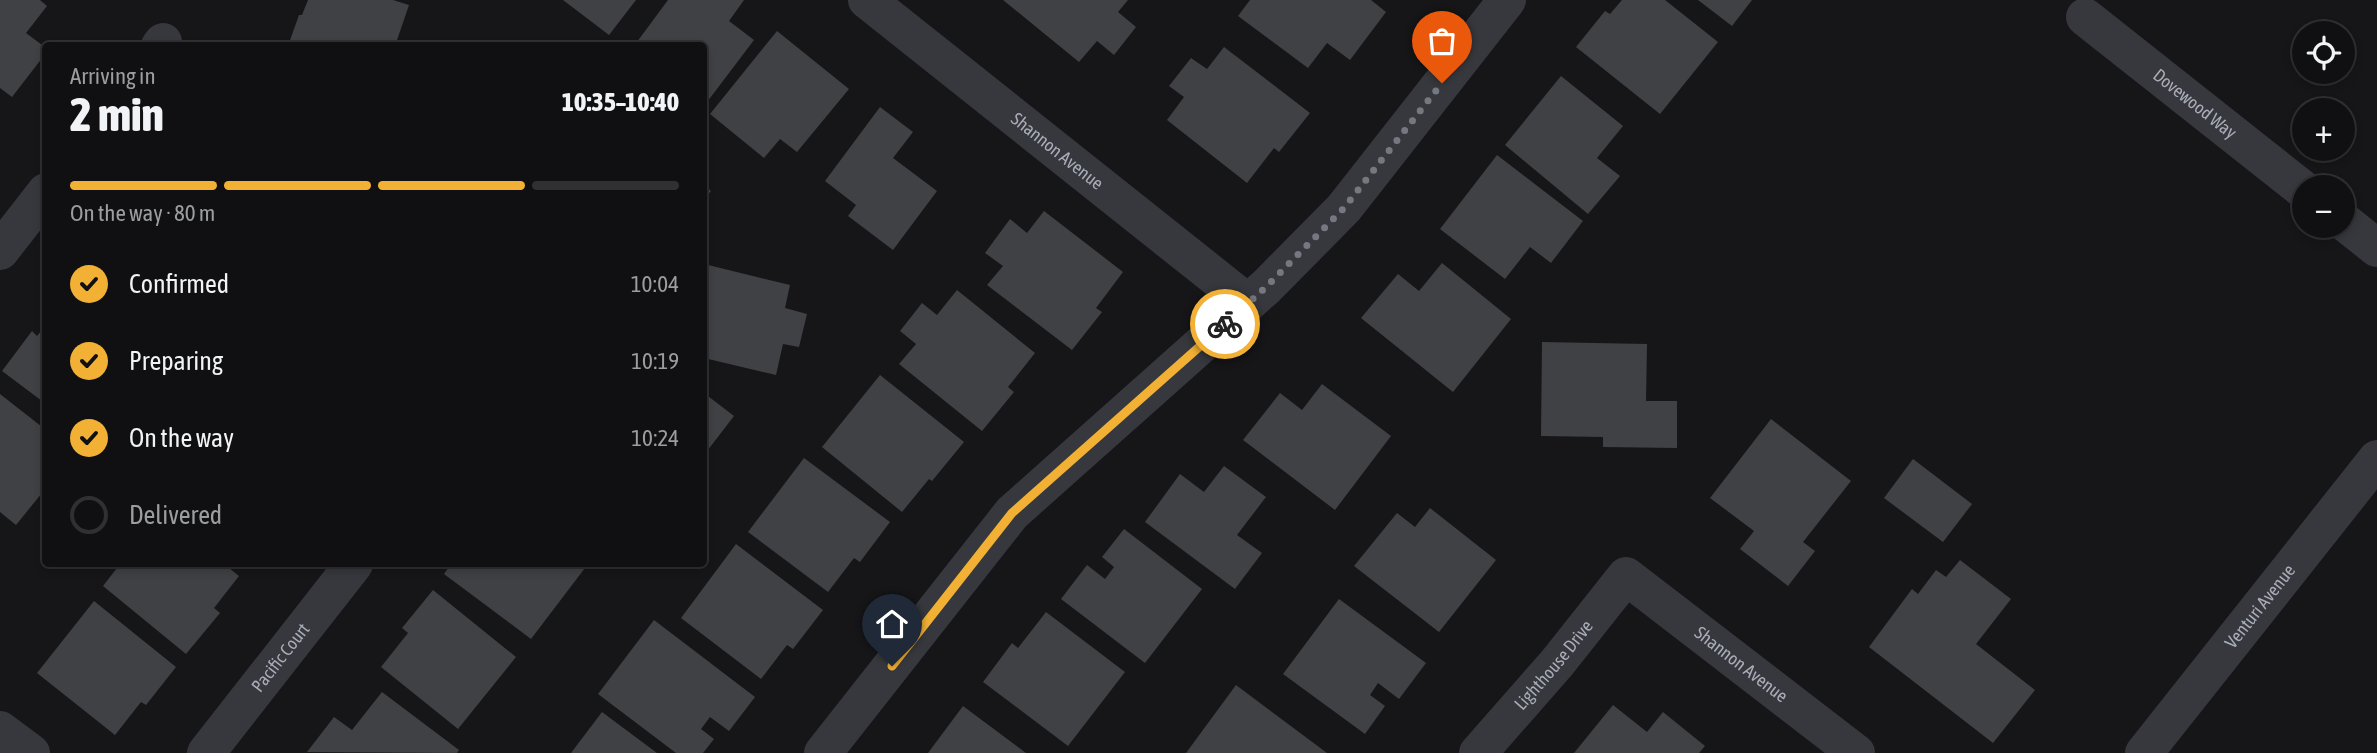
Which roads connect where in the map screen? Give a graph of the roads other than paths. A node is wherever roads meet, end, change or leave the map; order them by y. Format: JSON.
{"nodes":[{"id":1,"x":1507,"y":0,"type":"edge"},
{"id":2,"x":884,"y":5,"type":"edge"},
{"id":3,"x":2085,"y":17,"type":"dead end"},
{"id":4,"x":2292,"y":181,"type":"edge"},
{"id":5,"x":42,"y":197,"type":"edge"},
{"id":6,"x":2355,"y":231,"type":"edge"},
{"id":7,"x":2377,"y":248,"type":"edge"},
{"id":8,"x":0,"y":251,"type":"edge"},
{"id":9,"x":1248,"y":303,"type":"junction"},
{"id":10,"x":2377,"y":459,"type":"edge"},
{"id":11,"x":352,"y":567,"type":"edge"},
{"id":12,"x":1626,"y":576,"type":"joint"},
{"id":13,"x":0,"y":730,"type":"edge"},
{"id":14,"x":31,"y":753,"type":"edge"},
{"id":15,"x":206,"y":753,"type":"edge"},
{"id":16,"x":823,"y":753,"type":"edge"},
{"id":17,"x":1478,"y":753,"type":"edge"},
{"id":18,"x":1856,"y":753,"type":"edge"},
{"id":19,"x":2144,"y":753,"type":"edge"}],
"edges":[{"from":1,"to":9,"type":"street"},
{"from":2,"to":9,"type":"street","name":"Shannon Avenue"},
{"from":3,"to":4,"type":"street","name":"Dovewood Way"},
{"from":5,"to":8,"type":"street"},
{"from":6,"to":7,"type":"street"},
{"from":9,"to":16,"type":"street"},
{"from":10,"to":19,"type":"street","name":"Venturi Avenue"},
{"from":11,"to":15,"type":"street","name":"Pacific Court"},
{"from":12,"to":17,"type":"street","name":"Lighthouse Drive"},
{"from":12,"to":18,"type":"street","name":"Shannon Avenue"},
{"from":13,"to":14,"type":"street"}]}
